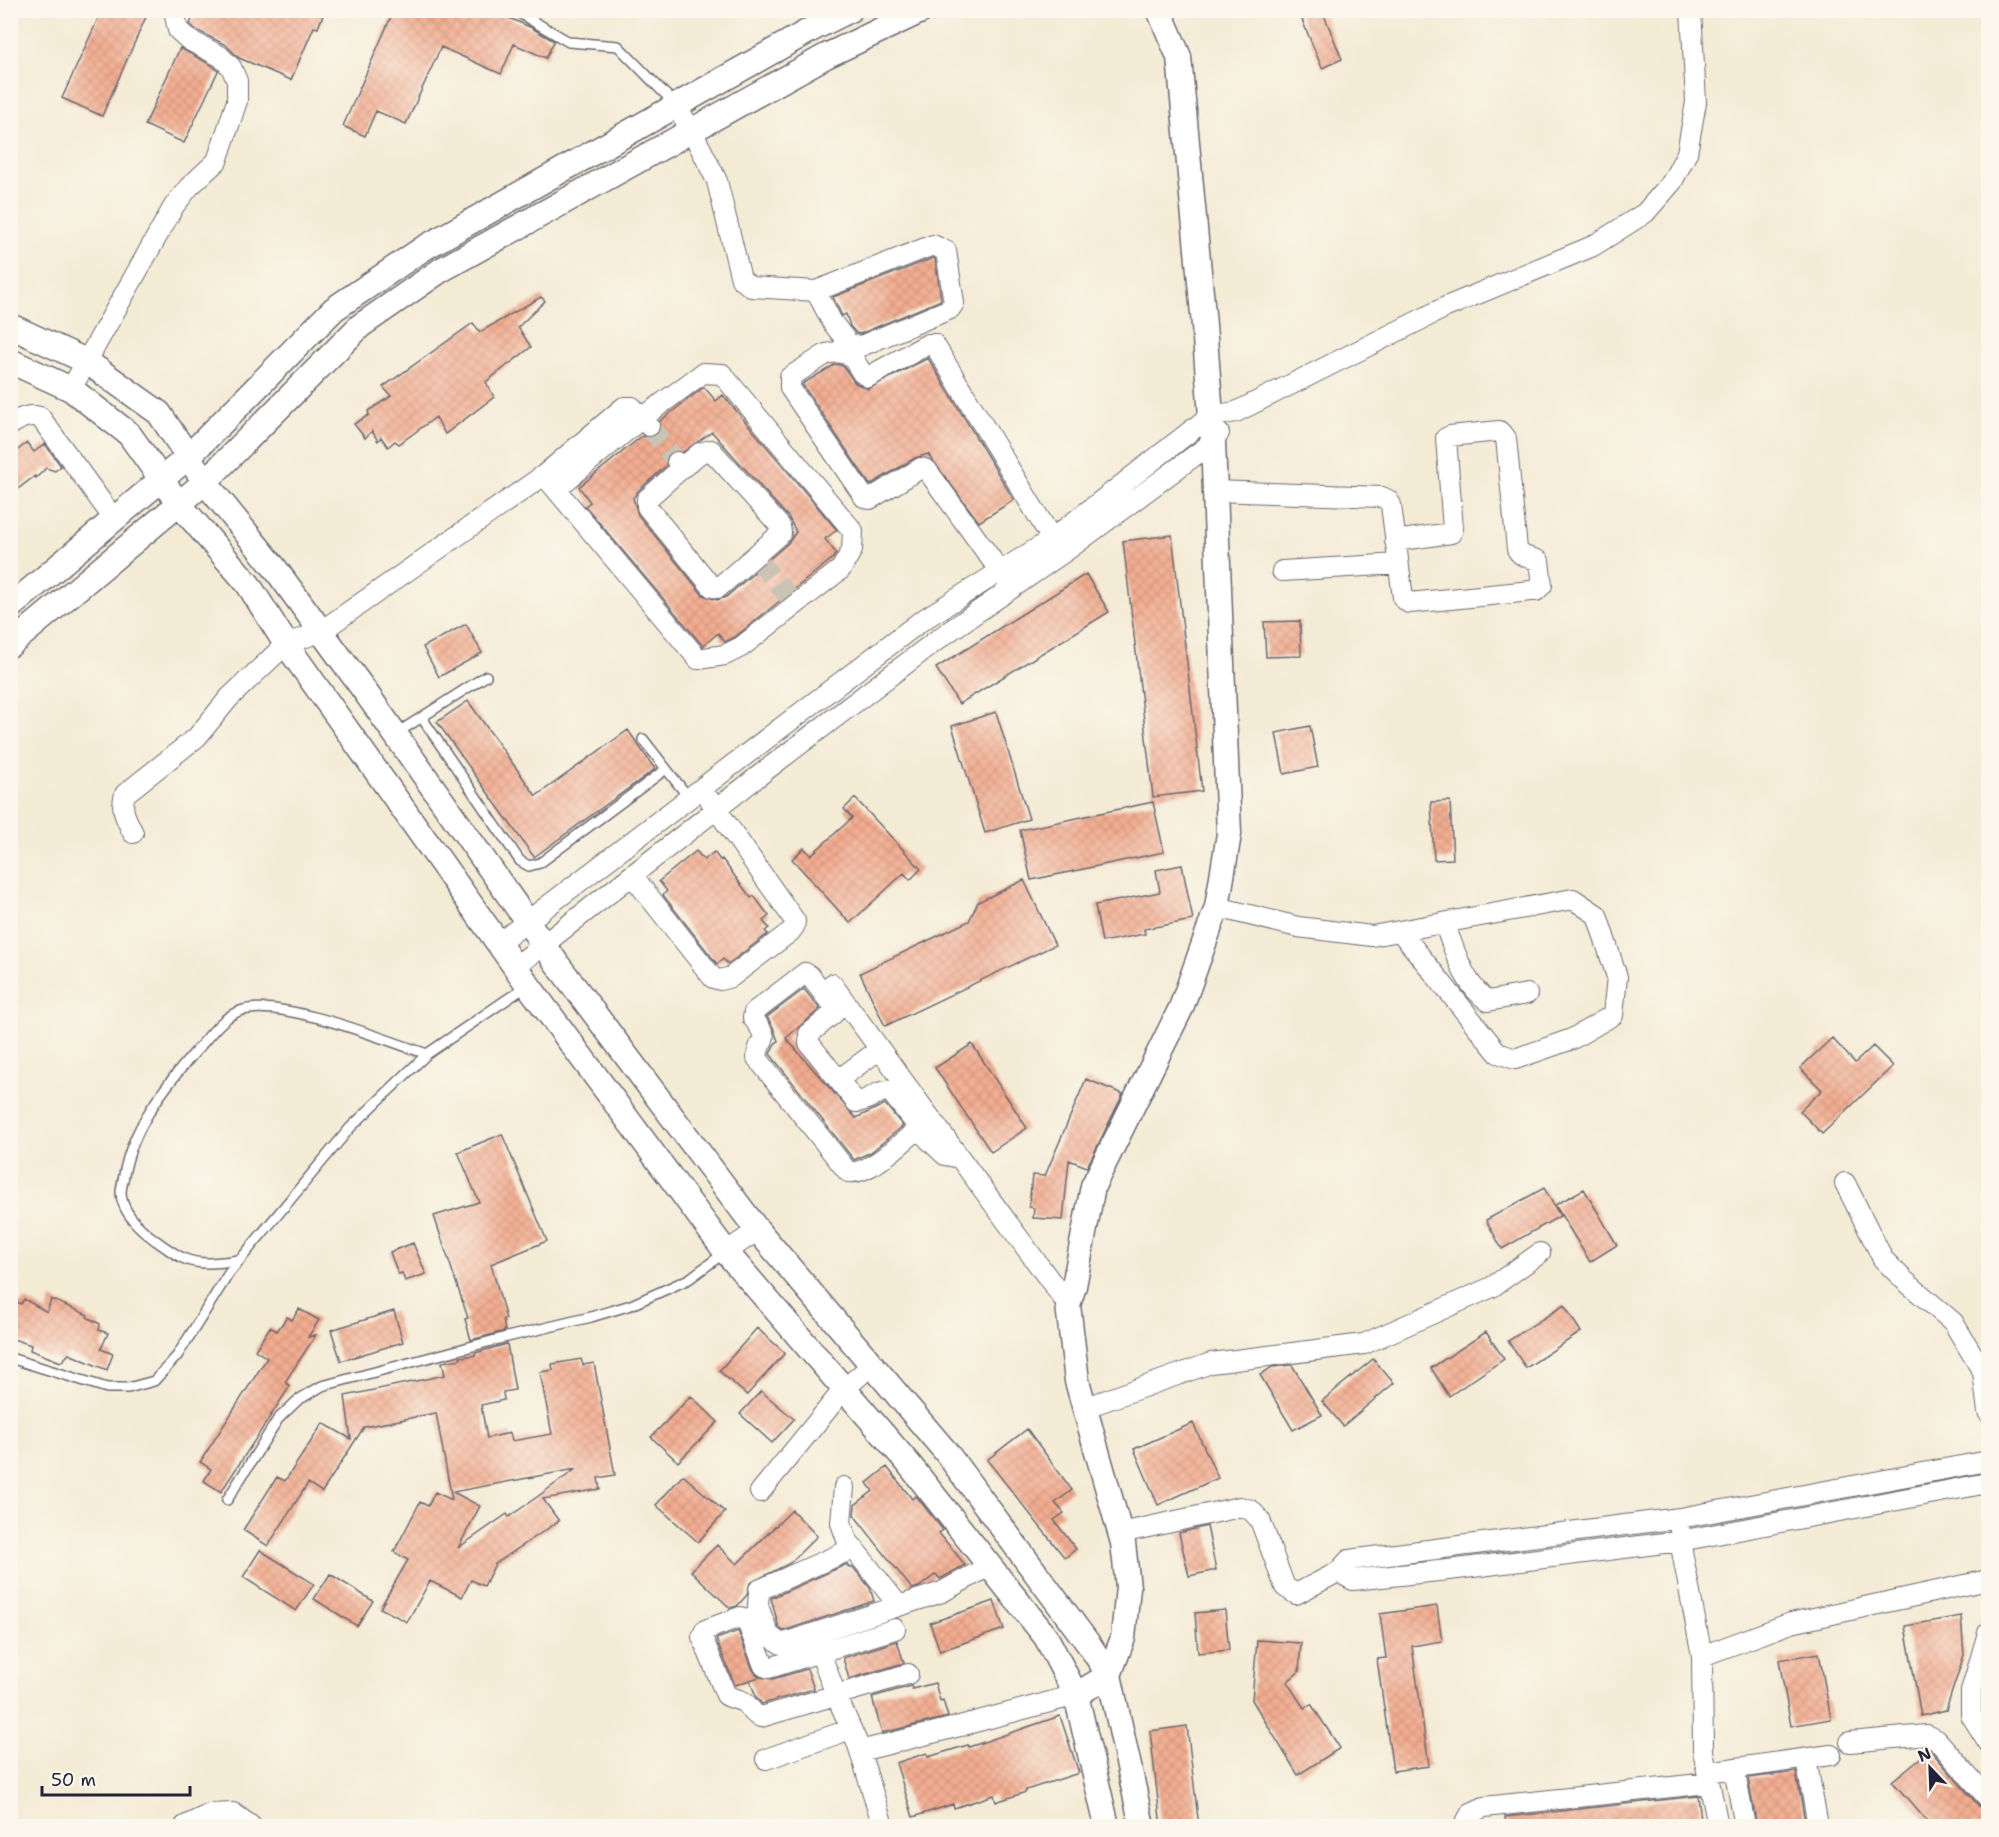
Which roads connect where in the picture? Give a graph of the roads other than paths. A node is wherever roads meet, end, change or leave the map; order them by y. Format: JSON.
{"nodes":[{"id":1,"x":174,"y":10,"type":"edge"},
{"id":2,"x":513,"y":10,"type":"edge"},
{"id":3,"x":850,"y":10,"type":"edge"},
{"id":4,"x":922,"y":10,"type":"edge"},
{"id":5,"x":1159,"y":10,"type":"edge"},
{"id":6,"x":1691,"y":10,"type":"edge"},
{"id":7,"x":676,"y":106,"type":"junction"},
{"id":8,"x":692,"y":130,"type":"junction"},
{"id":9,"x":816,"y":291,"type":"junction"},
{"id":10,"x":10,"y":326,"type":"edge"},
{"id":11,"x":10,"y":361,"type":"edge"},
{"id":12,"x":86,"y":362,"type":"junction"},
{"id":13,"x":71,"y":389,"type":"junction"},
{"id":14,"x":1236,"y":412,"type":"junction"},
{"id":15,"x":1210,"y":416,"type":"junction"},
{"id":16,"x":10,"y":426,"type":"edge"},
{"id":17,"x":1213,"y":442,"type":"junction"},
{"id":18,"x":188,"y":457,"type":"junction"},
{"id":19,"x":162,"y":479,"type":"junction"},
{"id":20,"x":205,"y":482,"type":"junction"},
{"id":21,"x":550,"y":482,"type":"junction"},
{"id":22,"x":1214,"y":491,"type":"junction"},
{"id":23,"x":179,"y":504,"type":"junction"},
{"id":24,"x":114,"y":519,"type":"junction"},
{"id":25,"x":1052,"y":539,"type":"junction"},
{"id":26,"x":1395,"y":541,"type":"junction"},
{"id":27,"x":757,"y":557,"type":"joint"},
{"id":28,"x":1398,"y":564,"type":"junction"},
{"id":29,"x":1000,"y":570,"type":"junction"},
{"id":30,"x":1282,"y":571,"type":"dead end"},
{"id":31,"x":1012,"y":588,"type":"junction"},
{"id":32,"x":11,"y":607,"type":"edge"},
{"id":33,"x":320,"y":632,"type":"junction"},
{"id":34,"x":286,"y":644,"type":"junction"},
{"id":35,"x":10,"y":645,"type":"edge"},
{"id":36,"x":486,"y":676,"type":"dead end"},
{"id":37,"x":422,"y":718,"type":"junction"},
{"id":38,"x":643,"y":739,"type":"dead end"},
{"id":39,"x":399,"y":740,"type":"junction"},
{"id":40,"x":374,"y":767,"type":"junction"},
{"id":41,"x":666,"y":769,"type":"junction"},
{"id":42,"x":695,"y":793,"type":"junction"},
{"id":43,"x":716,"y":809,"type":"junction"},
{"id":44,"x":133,"y":833,"type":"dead end"},
{"id":45,"x":632,"y":875,"type":"junction"},
{"id":46,"x":1216,"y":907,"type":"junction"},
{"id":47,"x":528,"y":921,"type":"junction"},
{"id":48,"x":1444,"y":923,"type":"junction"},
{"id":49,"x":1400,"y":932,"type":"junction"},
{"id":50,"x":499,"y":943,"type":"junction"},
{"id":51,"x":544,"y":945,"type":"junction"},
{"id":52,"x":522,"y":976,"type":"junction"},
{"id":53,"x":831,"y":982,"type":"dead end"},
{"id":54,"x":1527,"y":994,"type":"dead end"},
{"id":55,"x":879,"y":1048,"type":"junction"},
{"id":56,"x":427,"y":1054,"type":"junction"},
{"id":57,"x":838,"y":1080,"type":"junction"},
{"id":58,"x":919,"y":1128,"type":"junction"},
{"id":59,"x":960,"y":1158,"type":"junction"},
{"id":60,"x":1845,"y":1183,"type":"dead end"},
{"id":61,"x":758,"y":1230,"type":"junction"},
{"id":62,"x":726,"y":1252,"type":"junction"},
{"id":63,"x":1540,"y":1253,"type":"dead end"},
{"id":64,"x":239,"y":1260,"type":"junction"},
{"id":65,"x":1068,"y":1305,"type":"junction"},
{"id":66,"x":10,"y":1358,"type":"edge"},
{"id":67,"x":872,"y":1365,"type":"junction"},
{"id":68,"x":844,"y":1389,"type":"junction"},
{"id":69,"x":1084,"y":1408,"type":"junction"},
{"id":70,"x":1989,"y":1412,"type":"edge"},
{"id":71,"x":1989,"y":1461,"type":"edge"},
{"id":72,"x":1989,"y":1483,"type":"edge"},
{"id":73,"x":844,"y":1487,"type":"dead end"},
{"id":74,"x":760,"y":1492,"type":"dead end"},
{"id":75,"x":227,"y":1500,"type":"dead end"},
{"id":76,"x":1680,"y":1518,"type":"junction"},
{"id":77,"x":1121,"y":1533,"type":"junction"},
{"id":78,"x":1680,"y":1541,"type":"junction"},
{"id":79,"x":854,"y":1548,"type":"junction"},
{"id":80,"x":989,"y":1566,"type":"junction"},
{"id":81,"x":1338,"y":1572,"type":"junction"},
{"id":82,"x":1038,"y":1575,"type":"junction"},
{"id":83,"x":1989,"y":1580,"type":"edge"},
{"id":84,"x":1012,"y":1595,"type":"junction"},
{"id":85,"x":899,"y":1606,"type":"junction"},
{"id":86,"x":895,"y":1629,"type":"dead end"},
{"id":87,"x":1989,"y":1633,"type":"edge"},
{"id":88,"x":820,"y":1652,"type":"junction"},
{"id":89,"x":1702,"y":1656,"type":"junction"},
{"id":90,"x":908,"y":1674,"type":"dead end"},
{"id":91,"x":1109,"y":1675,"type":"junction"},
{"id":92,"x":836,"y":1695,"type":"junction"},
{"id":93,"x":1076,"y":1695,"type":"junction"},
{"id":94,"x":851,"y":1729,"type":"junction"},
{"id":95,"x":1850,"y":1742,"type":"dead end"},
{"id":96,"x":1989,"y":1742,"type":"edge"},
{"id":97,"x":860,"y":1750,"type":"junction"},
{"id":98,"x":1831,"y":1755,"type":"dead end"},
{"id":99,"x":766,"y":1759,"type":"dead end"},
{"id":100,"x":1806,"y":1759,"type":"junction"},
{"id":101,"x":1734,"y":1768,"type":"junction"},
{"id":102,"x":1708,"y":1778,"type":"junction"},
{"id":103,"x":1989,"y":1798,"type":"edge"},
{"id":104,"x":185,"y":1827,"type":"edge"},
{"id":105,"x":251,"y":1827,"type":"edge"},
{"id":106,"x":883,"y":1827,"type":"edge"},
{"id":107,"x":1107,"y":1827,"type":"edge"},
{"id":108,"x":1142,"y":1827,"type":"edge"},
{"id":109,"x":1464,"y":1827,"type":"edge"},
{"id":110,"x":1718,"y":1827,"type":"edge"},
{"id":111,"x":1745,"y":1827,"type":"edge"},
{"id":112,"x":1818,"y":1827,"type":"edge"}],
"edges":[{"from":1,"to":12,"type":"street"},
{"from":2,"to":7,"type":"lane"},
{"from":3,"to":7,"type":"street"},
{"from":4,"to":8,"type":"street"},
{"from":5,"to":15,"type":"street"},
{"from":6,"to":14,"type":"street"},
{"from":7,"to":8,"type":"street"},
{"from":7,"to":18,"type":"street"},
{"from":8,"to":9,"type":"street"},
{"from":8,"to":20,"type":"street"},
{"from":9,"to":9,"type":"street"},
{"from":10,"to":12,"type":"street"},
{"from":11,"to":13,"type":"street"},
{"from":12,"to":13,"type":"street"},
{"from":12,"to":18,"type":"street"},
{"from":13,"to":19,"type":"street"},
{"from":14,"to":15,"type":"street"},
{"from":14,"to":17,"type":"street"},
{"from":15,"to":17,"type":"street"},
{"from":15,"to":25,"type":"street"},
{"from":16,"to":24,"type":"street"},
{"from":17,"to":22,"type":"street"},
{"from":17,"to":31,"type":"street"},
{"from":18,"to":19,"type":"street"},
{"from":18,"to":20,"type":"street"},
{"from":19,"to":23,"type":"street"},
{"from":19,"to":24,"type":"street"},
{"from":20,"to":23,"type":"street"},
{"from":20,"to":33,"type":"street"},
{"from":21,"to":21,"type":"street"},
{"from":21,"to":33,"type":"street"},
{"from":22,"to":26,"type":"street"},
{"from":22,"to":46,"type":"street"},
{"from":23,"to":34,"type":"street"},
{"from":23,"to":35,"type":"street"},
{"from":24,"to":32,"type":"street"},
{"from":25,"to":29,"type":"street"},
{"from":25,"to":29,"type":"street"},
{"from":26,"to":28,"type":"street"},
{"from":26,"to":28,"type":"street"},
{"from":27,"to":27,"type":"street"},
{"from":28,"to":30,"type":"street"},
{"from":29,"to":31,"type":"street"},
{"from":29,"to":42,"type":"street"},
{"from":31,"to":43,"type":"street"},
{"from":33,"to":34,"type":"street"},
{"from":33,"to":39,"type":"street"},
{"from":34,"to":40,"type":"street"},
{"from":34,"to":44,"type":"street"},
{"from":36,"to":37,"type":"lane"},
{"from":37,"to":39,"type":"lane"},
{"from":37,"to":41,"type":"lane"},
{"from":38,"to":41,"type":"lane"},
{"from":39,"to":40,"type":"street"},
{"from":39,"to":47,"type":"street"},
{"from":40,"to":50,"type":"street"},
{"from":41,"to":42,"type":"lane"},
{"from":42,"to":43,"type":"street"},
{"from":42,"to":47,"type":"street"},
{"from":43,"to":45,"type":"street"},
{"from":43,"to":45,"type":"street"},
{"from":45,"to":51,"type":"street"},
{"from":46,"to":49,"type":"street"},
{"from":46,"to":65,"type":"street"},
{"from":47,"to":50,"type":"street"},
{"from":47,"to":51,"type":"street"},
{"from":48,"to":49,"type":"street"},
{"from":48,"to":49,"type":"street"},
{"from":48,"to":54,"type":"street"},
{"from":50,"to":52,"type":"street"},
{"from":51,"to":52,"type":"street"},
{"from":51,"to":61,"type":"street"},
{"from":52,"to":56,"type":"lane"},
{"from":52,"to":62,"type":"street"},
{"from":53,"to":55,"type":"street"},
{"from":55,"to":57,"type":"street"},
{"from":55,"to":59,"type":"street"},
{"from":56,"to":64,"type":"lane"},
{"from":56,"to":64,"type":"lane"},
{"from":57,"to":58,"type":"street"},
{"from":57,"to":58,"type":"street"},
{"from":58,"to":59,"type":"street"},
{"from":59,"to":65,"type":"street"},
{"from":60,"to":70,"type":"street"},
{"from":61,"to":62,"type":"street"},
{"from":61,"to":67,"type":"street"},
{"from":62,"to":68,"type":"street"},
{"from":62,"to":75,"type":"lane"},
{"from":63,"to":69,"type":"street"},
{"from":64,"to":66,"type":"lane"},
{"from":65,"to":69,"type":"street"},
{"from":67,"to":68,"type":"street"},
{"from":67,"to":82,"type":"street"},
{"from":68,"to":74,"type":"street"},
{"from":68,"to":80,"type":"street"},
{"from":69,"to":77,"type":"street"},
{"from":71,"to":76,"type":"street"},
{"from":72,"to":78,"type":"street"},
{"from":73,"to":79,"type":"street"},
{"from":76,"to":78,"type":"street"},
{"from":76,"to":81,"type":"street"},
{"from":77,"to":81,"type":"street"},
{"from":77,"to":91,"type":"street"},
{"from":78,"to":81,"type":"street"},
{"from":78,"to":89,"type":"street"},
{"from":79,"to":85,"type":"street"},
{"from":79,"to":85,"type":"street"},
{"from":80,"to":84,"type":"street"},
{"from":80,"to":85,"type":"street"},
{"from":82,"to":84,"type":"street"},
{"from":82,"to":91,"type":"street"},
{"from":83,"to":89,"type":"street"},
{"from":84,"to":93,"type":"street"},
{"from":86,"to":88,"type":"street"},
{"from":87,"to":96,"type":"street"},
{"from":88,"to":92,"type":"street"},
{"from":88,"to":92,"type":"street"},
{"from":89,"to":102,"type":"street"},
{"from":90,"to":92,"type":"street"},
{"from":91,"to":93,"type":"street"},
{"from":91,"to":108,"type":"street"},
{"from":92,"to":94,"type":"street"},
{"from":93,"to":97,"type":"street"},
{"from":93,"to":107,"type":"street"},
{"from":94,"to":97,"type":"street"},
{"from":94,"to":99,"type":"street"},
{"from":95,"to":103,"type":"street"},
{"from":97,"to":106,"type":"street"},
{"from":98,"to":100,"type":"street"},
{"from":100,"to":101,"type":"street"},
{"from":100,"to":112,"type":"street"},
{"from":101,"to":102,"type":"street"},
{"from":101,"to":111,"type":"street"},
{"from":102,"to":109,"type":"street"},
{"from":102,"to":110,"type":"street"},
{"from":104,"to":105,"type":"street"}]}
